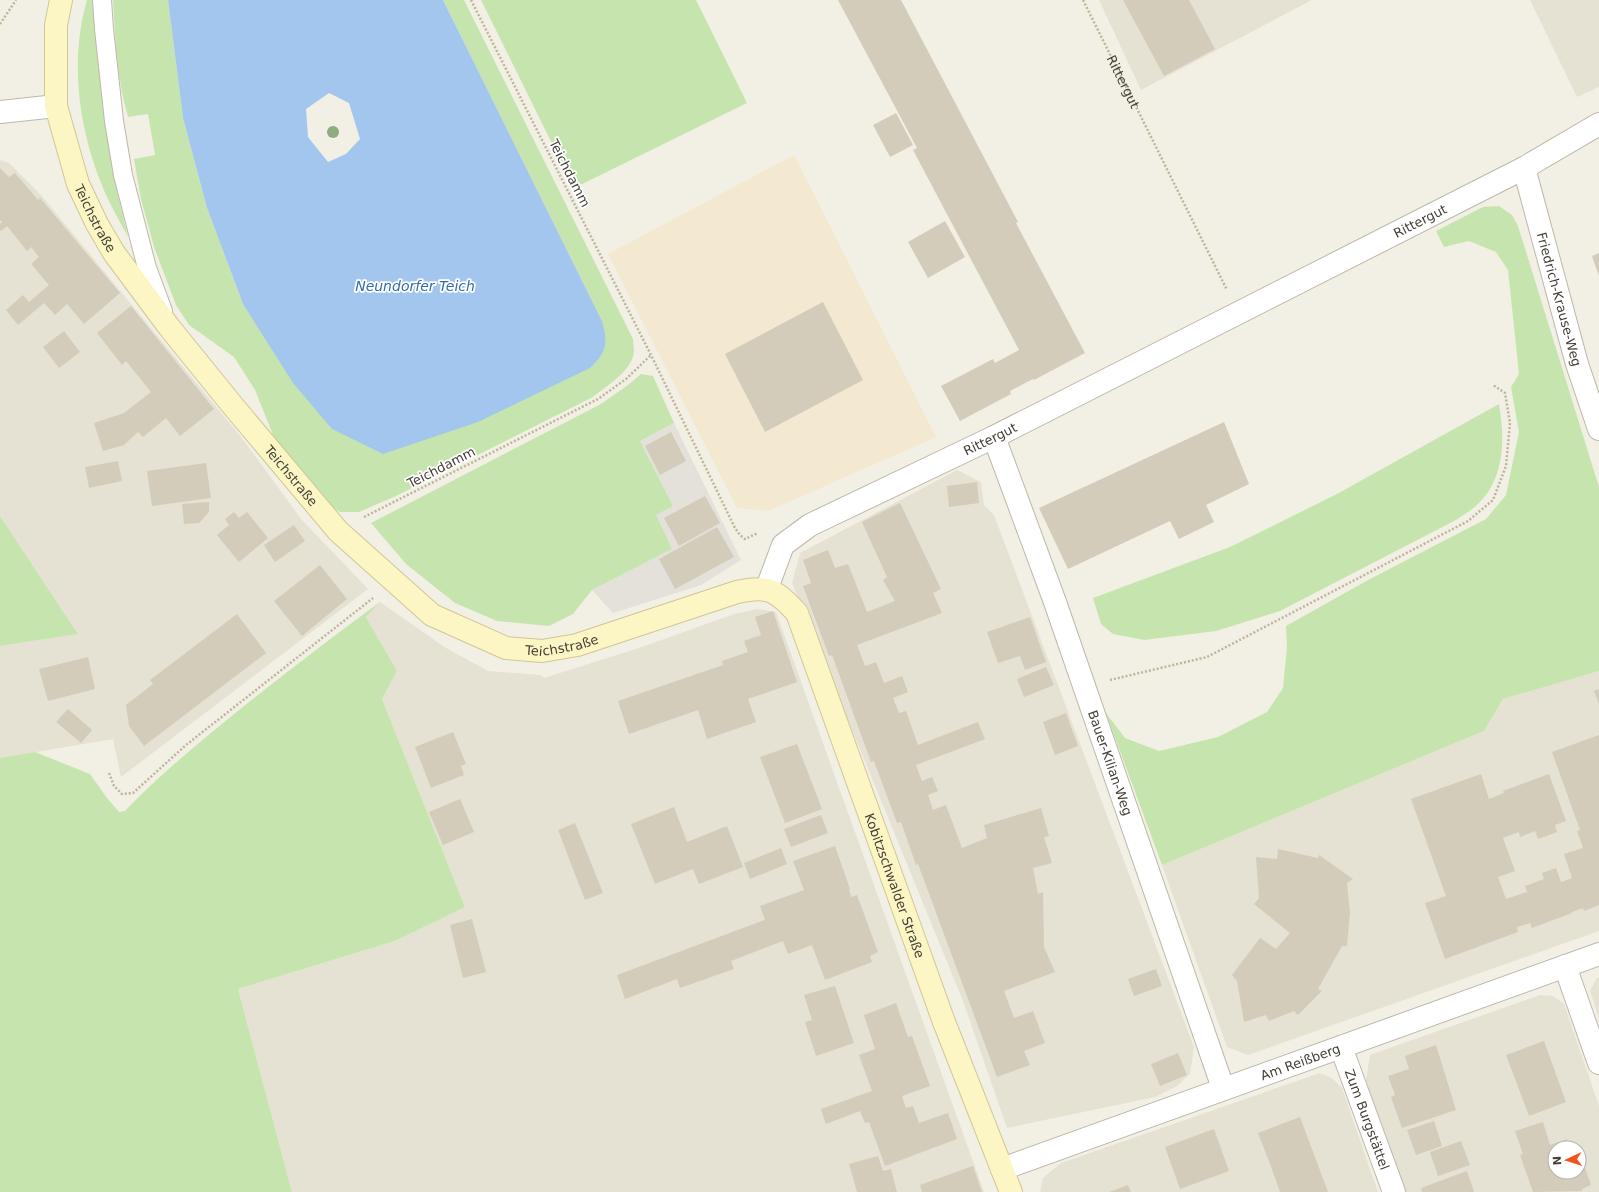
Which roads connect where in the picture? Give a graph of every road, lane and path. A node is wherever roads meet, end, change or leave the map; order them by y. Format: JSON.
{"nodes":[{"id":1,"x":16,"y":0,"type":"edge"},
{"id":2,"x":61,"y":0,"type":"edge"},
{"id":3,"x":102,"y":0,"type":"edge"},
{"id":4,"x":471,"y":0,"type":"edge"},
{"id":5,"x":1083,"y":0,"type":"edge"},
{"id":6,"x":0,"y":24,"type":"edge"},
{"id":7,"x":56,"y":106,"type":"junction"},
{"id":8,"x":0,"y":112,"type":"edge"},
{"id":9,"x":1599,"y":124,"type":"edge"},
{"id":10,"x":1524,"y":168,"type":"junction"},
{"id":11,"x":1238,"y":312,"type":"junction"},
{"id":12,"x":169,"y":327,"type":"junction"},
{"id":13,"x":651,"y":355,"type":"junction"},
{"id":14,"x":1493,"y":385,"type":"dead end"},
{"id":15,"x":1599,"y":429,"type":"edge"},
{"id":16,"x":994,"y":438,"type":"junction"},
{"id":17,"x":764,"y":529,"type":"dead end"},
{"id":18,"x":338,"y":530,"type":"junction"},
{"id":19,"x":393,"y":580,"type":"junction"},
{"id":20,"x":767,"y":588,"type":"junction"},
{"id":21,"x":1084,"y":686,"type":"junction"},
{"id":22,"x":109,"y":772,"type":"dead end"},
{"id":23,"x":1599,"y":954,"type":"edge"},
{"id":24,"x":1565,"y":966,"type":"junction"},
{"id":25,"x":1341,"y":1047,"type":"junction"},
{"id":26,"x":1599,"y":1062,"type":"edge"},
{"id":27,"x":1223,"y":1088,"type":"junction"},
{"id":28,"x":1002,"y":1169,"type":"junction"},
{"id":29,"x":1011,"y":1192,"type":"edge"},
{"id":30,"x":1394,"y":1192,"type":"edge"}],
"edges":[{"from":1,"to":6,"type":"path"},
{"from":2,"to":7,"type":"street","name":"Teichstraße"},
{"from":3,"to":12,"type":"lane"},
{"from":4,"to":13,"type":"path","name":"Teichdamm"},
{"from":5,"to":11,"type":"path","name":"Rittergut"},
{"from":7,"to":8,"type":"street"},
{"from":7,"to":12,"type":"street","name":"Teichstraße"},
{"from":9,"to":10,"type":"street","name":"Rittergut"},
{"from":10,"to":11,"type":"street","name":"Rittergut"},
{"from":10,"to":15,"type":"street","name":"Friedrich-Krause-Weg"},
{"from":11,"to":16,"type":"street","name":"Rittergut"},
{"from":12,"to":18,"type":"street","name":"Teichstraße"},
{"from":13,"to":17,"type":"path","name":"Teichdamm"},
{"from":13,"to":18,"type":"path","name":"Teichdamm"},
{"from":14,"to":21,"type":"path"},
{"from":16,"to":20,"type":"street","name":"Rittergut"},
{"from":16,"to":21,"type":"street","name":"Bauer-Kilian-Weg"},
{"from":18,"to":19,"type":"street","name":"Teichstraße"},
{"from":19,"to":20,"type":"street","name":"Teichstraße"},
{"from":19,"to":22,"type":"path"},
{"from":20,"to":28,"type":"street","name":"Kobitzschwalder Straße"},
{"from":21,"to":27,"type":"street","name":"Bauer-Kilian-Weg"},
{"from":23,"to":24,"type":"street","name":"Am Reißberg"},
{"from":24,"to":25,"type":"street","name":"Am Reißberg"},
{"from":24,"to":26,"type":"street"},
{"from":25,"to":27,"type":"street","name":"Am Reißberg"},
{"from":25,"to":30,"type":"street","name":"Zum Burgstättel"},
{"from":27,"to":28,"type":"street","name":"Am Reißberg"},
{"from":28,"to":29,"type":"street","name":"Kobitzschwalder Straße"}]}
